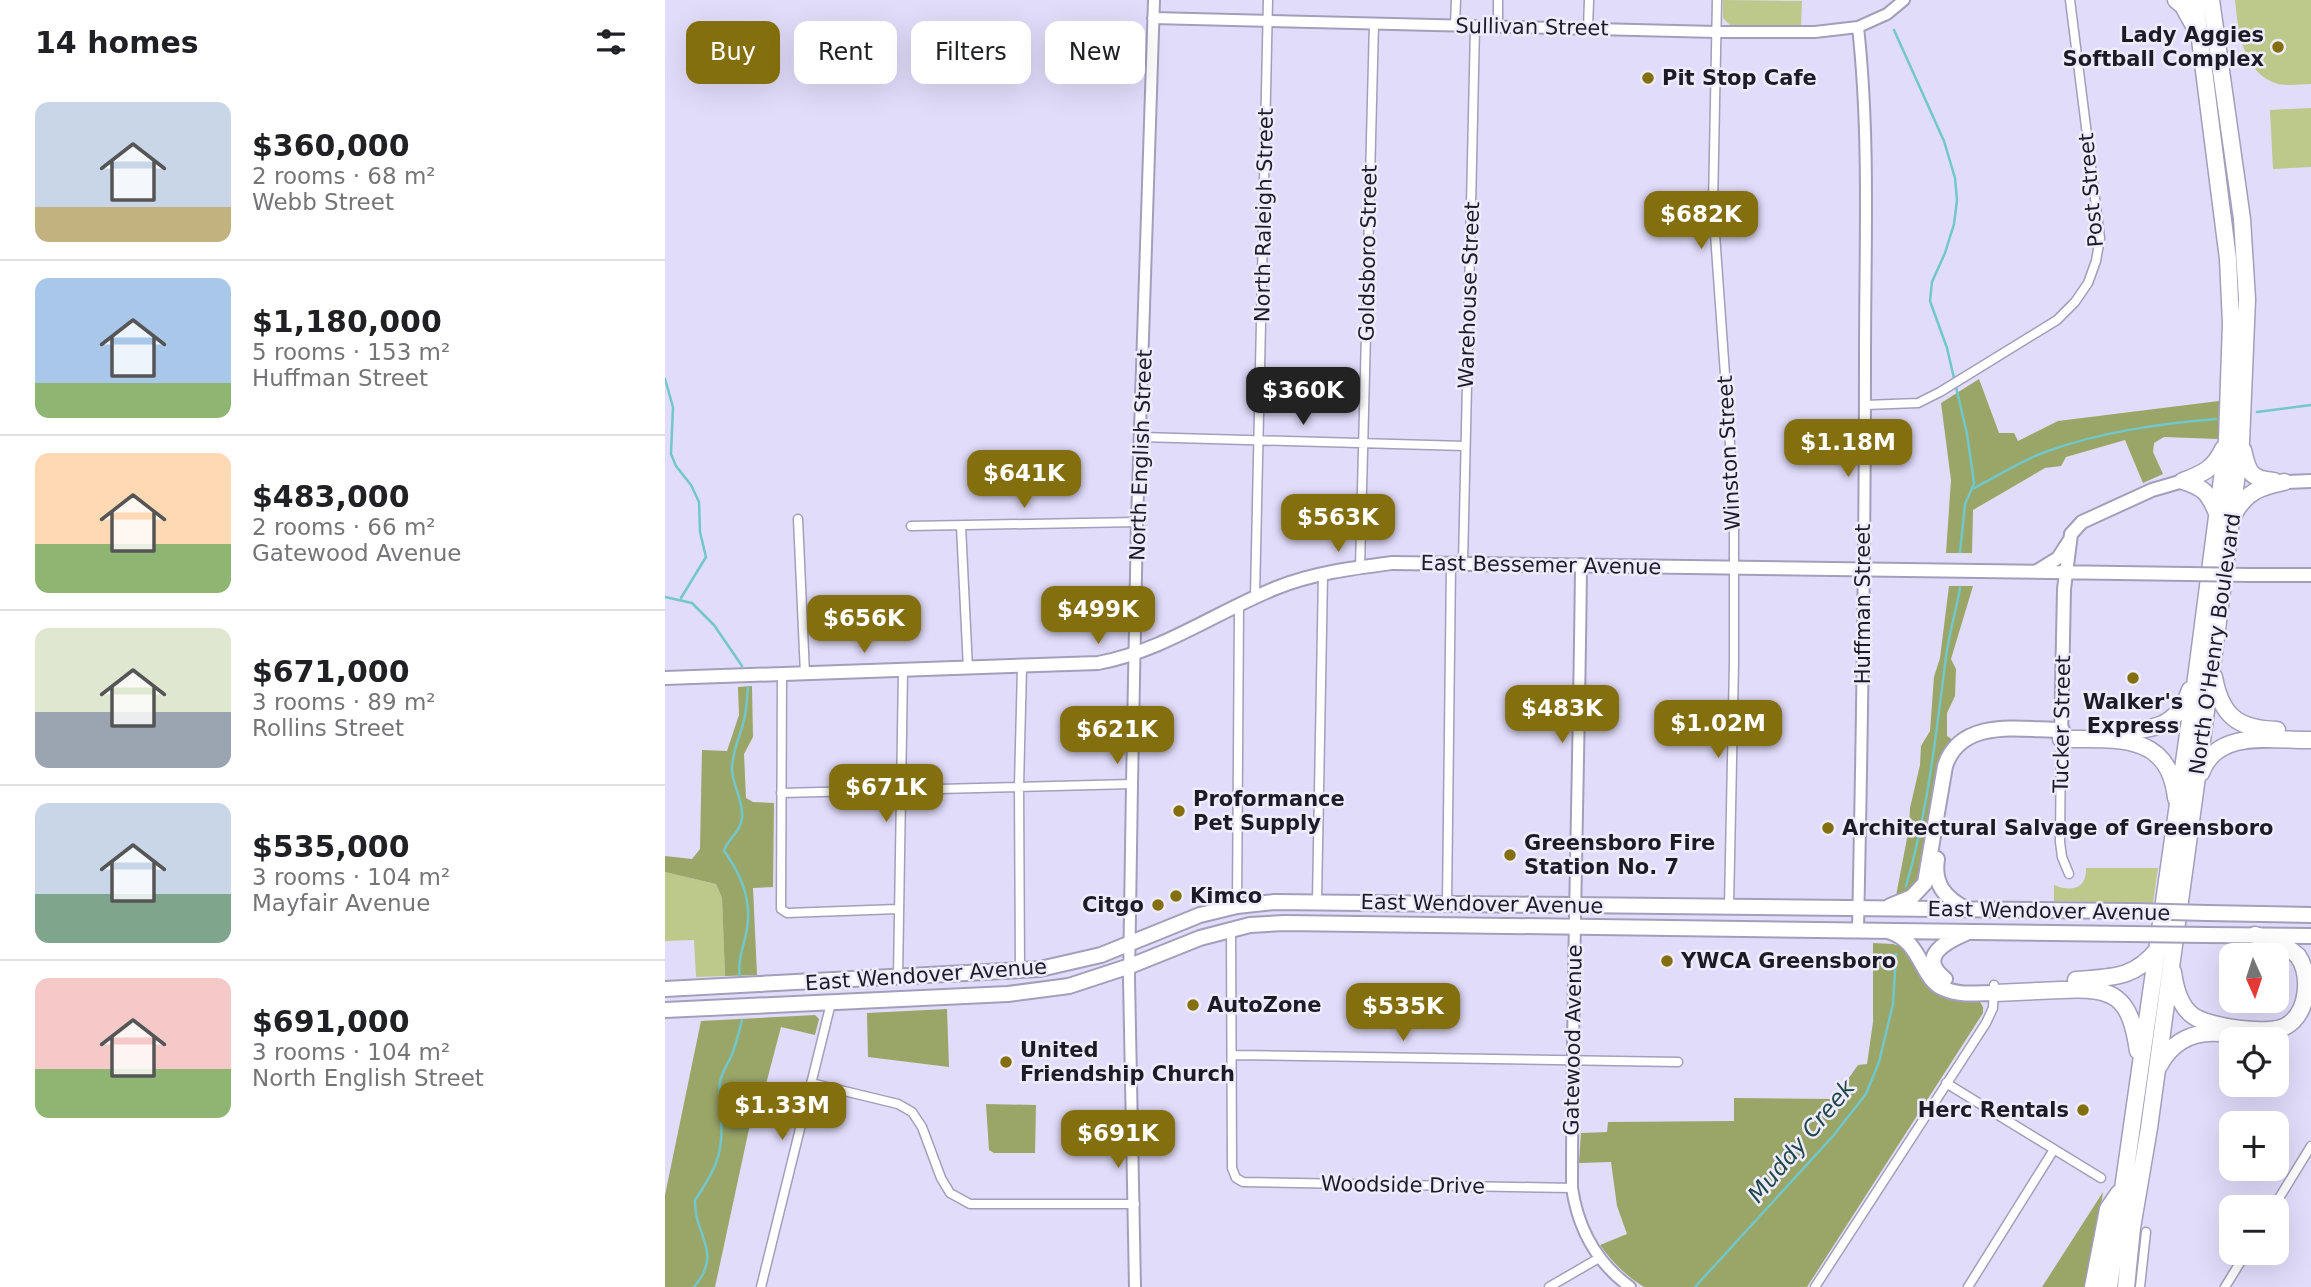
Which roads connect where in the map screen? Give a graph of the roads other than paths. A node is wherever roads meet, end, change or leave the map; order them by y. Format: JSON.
{"nodes":[{"id":1,"x":1154,"y":0,"type":"edge"},
{"id":2,"x":1268,"y":0,"type":"edge"},
{"id":3,"x":1456,"y":0,"type":"edge"},
{"id":4,"x":1498,"y":0,"type":"edge"},
{"id":5,"x":1589,"y":0,"type":"edge"},
{"id":6,"x":1717,"y":0,"type":"edge"},
{"id":7,"x":1904,"y":0,"type":"edge"},
{"id":8,"x":2070,"y":0,"type":"edge"},
{"id":9,"x":2176,"y":0,"type":"edge"},
{"id":10,"x":2195,"y":0,"type":"edge"},
{"id":11,"x":2211,"y":0,"type":"edge"},
{"id":12,"x":1153,"y":18,"type":"junction"},
{"id":13,"x":1268,"y":20,"type":"junction"},
{"id":14,"x":1374,"y":23,"type":"junction"},
{"id":15,"x":1455,"y":26,"type":"junction"},
{"id":16,"x":1475,"y":27,"type":"junction"},
{"id":17,"x":1498,"y":27,"type":"junction"},
{"id":18,"x":1858,"y":27,"type":"junction"},
{"id":19,"x":1588,"y":28,"type":"junction"},
{"id":20,"x":1716,"y":32,"type":"junction"},
{"id":21,"x":2200,"y":43,"type":"junction"},
{"id":22,"x":1865,"y":405,"type":"junction"},
{"id":23,"x":1141,"y":438,"type":"junction"},
{"id":24,"x":1258,"y":440,"type":"junction"},
{"id":25,"x":2234,"y":441,"type":"junction"},
{"id":26,"x":1364,"y":443,"type":"junction"},
{"id":27,"x":1465,"y":446,"type":"junction"},
{"id":28,"x":2183,"y":481,"type":"junction"},
{"id":29,"x":2311,"y":481,"type":"edge"},
{"id":30,"x":2284,"y":482,"type":"junction"},
{"id":31,"x":2224,"y":517,"type":"junction"},
{"id":32,"x":797,"y":519,"type":"dead end"},
{"id":33,"x":1137,"y":522,"type":"junction"},
{"id":34,"x":911,"y":526,"type":"dead end"},
{"id":35,"x":961,"y":526,"type":"junction"},
{"id":36,"x":2069,"y":541,"type":"junction"},
{"id":37,"x":1457,"y":563,"type":"junction"},
{"id":38,"x":1581,"y":564,"type":"junction"},
{"id":39,"x":1360,"y":567,"type":"junction"},
{"id":40,"x":1735,"y":568,"type":"junction"},
{"id":41,"x":1863,"y":568,"type":"junction"},
{"id":42,"x":2037,"y":572,"type":"junction"},
{"id":43,"x":2067,"y":572,"type":"junction"},
{"id":44,"x":1323,"y":574,"type":"junction"},
{"id":45,"x":2311,"y":575,"type":"edge"},
{"id":46,"x":1255,"y":597,"type":"junction"},
{"id":47,"x":1239,"y":605,"type":"junction"},
{"id":48,"x":1136,"y":654,"type":"junction"},
{"id":49,"x":1022,"y":667,"type":"junction"},
{"id":50,"x":2204,"y":668,"type":"junction"},
{"id":51,"x":968,"y":669,"type":"junction"},
{"id":52,"x":903,"y":671,"type":"junction"},
{"id":53,"x":782,"y":674,"type":"junction"},
{"id":54,"x":805,"y":674,"type":"junction"},
{"id":55,"x":665,"y":678,"type":"edge"},
{"id":56,"x":2061,"y":734,"type":"junction"},
{"id":57,"x":2310,"y":739,"type":"edge"},
{"id":58,"x":1132,"y":783,"type":"junction"},
{"id":59,"x":1019,"y":786,"type":"junction"},
{"id":60,"x":901,"y":789,"type":"junction"},
{"id":61,"x":2195,"y":792,"type":"junction"},
{"id":62,"x":781,"y":793,"type":"junction"},
{"id":63,"x":2176,"y":820,"type":"junction"},
{"id":64,"x":2069,"y":874,"type":"dead end"},
{"id":65,"x":1317,"y":901,"type":"junction"},
{"id":66,"x":1447,"y":904,"type":"junction"},
{"id":67,"x":1575,"y":905,"type":"junction"},
{"id":68,"x":1237,"y":906,"type":"junction"},
{"id":69,"x":1729,"y":907,"type":"junction"},
{"id":70,"x":2311,"y":908,"type":"edge"},
{"id":71,"x":898,"y":909,"type":"junction"},
{"id":72,"x":1858,"y":909,"type":"junction"},
{"id":73,"x":1879,"y":909,"type":"junction"},
{"id":74,"x":1966,"y":910,"type":"junction"},
{"id":75,"x":2292,"y":914,"type":"junction"},
{"id":76,"x":2311,"y":915,"type":"edge"},
{"id":77,"x":1574,"y":926,"type":"junction"},
{"id":78,"x":1231,"y":929,"type":"junction"},
{"id":79,"x":1858,"y":929,"type":"junction"},
{"id":80,"x":1883,"y":930,"type":"junction"},
{"id":81,"x":1972,"y":931,"type":"junction"},
{"id":82,"x":2255,"y":935,"type":"junction"},
{"id":83,"x":2311,"y":936,"type":"edge"},
{"id":84,"x":1130,"y":944,"type":"junction"},
{"id":85,"x":2158,"y":949,"type":"junction"},
{"id":86,"x":2171,"y":960,"type":"junction"},
{"id":87,"x":1130,"y":966,"type":"junction"},
{"id":88,"x":1020,"y":971,"type":"junction"},
{"id":89,"x":898,"y":978,"type":"junction"},
{"id":90,"x":665,"y":989,"type":"edge"},
{"id":91,"x":1995,"y":989,"type":"junction"},
{"id":92,"x":831,"y":1003,"type":"junction"},
{"id":93,"x":665,"y":1010,"type":"edge"},
{"id":94,"x":2311,"y":1012,"type":"edge"},
{"id":95,"x":1233,"y":1055,"type":"junction"},
{"id":96,"x":1573,"y":1060,"type":"junction"},
{"id":97,"x":1678,"y":1062,"type":"dead end"},
{"id":98,"x":2148,"y":1068,"type":"junction"},
{"id":99,"x":811,"y":1083,"type":"junction"},
{"id":100,"x":1946,"y":1083,"type":"junction"},
{"id":101,"x":2311,"y":1146,"type":"edge"},
{"id":102,"x":2053,"y":1151,"type":"junction"},
{"id":103,"x":2101,"y":1178,"type":"dead end"},
{"id":104,"x":1572,"y":1188,"type":"junction"},
{"id":105,"x":2121,"y":1191,"type":"junction"},
{"id":106,"x":2281,"y":1195,"type":"edge"},
{"id":107,"x":1135,"y":1204,"type":"junction"},
{"id":108,"x":2146,"y":1232,"type":"dead end"},
{"id":109,"x":1599,"y":1258,"type":"junction"},
{"id":110,"x":2239,"y":1265,"type":"edge"},
{"id":111,"x":761,"y":1287,"type":"edge"},
{"id":112,"x":1135,"y":1287,"type":"edge"},
{"id":113,"x":1549,"y":1287,"type":"edge"},
{"id":114,"x":1630,"y":1287,"type":"edge"},
{"id":115,"x":1815,"y":1287,"type":"edge"},
{"id":116,"x":1968,"y":1287,"type":"edge"},
{"id":117,"x":2093,"y":1287,"type":"edge"},
{"id":118,"x":2109,"y":1287,"type":"edge"},
{"id":119,"x":2126,"y":1287,"type":"edge"},
{"id":120,"x":2140,"y":1287,"type":"edge"},
{"id":121,"x":2225,"y":1287,"type":"edge"}],
"edges":[{"from":1,"to":12,"type":"street","name":"North English Street"},
{"from":2,"to":13,"type":"street","name":"North Raleigh Street"},
{"from":3,"to":15,"type":"street"},
{"from":4,"to":17,"type":"street"},
{"from":5,"to":19,"type":"street"},
{"from":6,"to":20,"type":"street","name":"Winston Street"},
{"from":7,"to":18,"type":"street","name":"Sullivan Street"},
{"from":8,"to":22,"type":"street","name":"Post Street"},
{"from":9,"to":21,"type":"highway"},
{"from":10,"to":21,"type":"highway","name":"North O'Henry Boulevard"},
{"from":11,"to":25,"type":"highway","name":"North O'Henry Boulevard"},
{"from":12,"to":13,"type":"street","name":"Sullivan Street"},
{"from":12,"to":23,"type":"street","name":"North English Street"},
{"from":13,"to":14,"type":"street","name":"Sullivan Street"},
{"from":13,"to":24,"type":"street","name":"North Raleigh Street"},
{"from":14,"to":15,"type":"street","name":"Sullivan Street"},
{"from":14,"to":26,"type":"street","name":"Goldsboro Street"},
{"from":15,"to":16,"type":"street","name":"Sullivan Street"},
{"from":16,"to":17,"type":"street","name":"Sullivan Street"},
{"from":16,"to":27,"type":"street","name":"Warehouse Street"},
{"from":17,"to":19,"type":"street","name":"Sullivan Street"},
{"from":18,"to":20,"type":"street","name":"Sullivan Street"},
{"from":18,"to":22,"type":"street","name":"Huffman Street"},
{"from":19,"to":20,"type":"street","name":"Sullivan Street"},
{"from":20,"to":40,"type":"street","name":"Winston Street"},
{"from":21,"to":25,"type":"highway","name":"North O'Henry Boulevard"},
{"from":22,"to":41,"type":"street","name":"Huffman Street"},
{"from":23,"to":24,"type":"street"},
{"from":23,"to":33,"type":"street","name":"North English Street"},
{"from":24,"to":26,"type":"street"},
{"from":24,"to":46,"type":"street","name":"North Raleigh Street"},
{"from":25,"to":28,"type":"highway"},
{"from":25,"to":30,"type":"highway"},
{"from":25,"to":31,"type":"highway","name":"North O'Henry Boulevard"},
{"from":26,"to":27,"type":"street"},
{"from":26,"to":39,"type":"street","name":"Goldsboro Street"},
{"from":27,"to":37,"type":"street","name":"Warehouse Street"},
{"from":28,"to":31,"type":"highway"},
{"from":28,"to":36,"type":"main road"},
{"from":29,"to":30,"type":"main road"},
{"from":30,"to":31,"type":"highway"},
{"from":31,"to":50,"type":"highway","name":"North O'Henry Boulevard"},
{"from":32,"to":54,"type":"street"},
{"from":33,"to":35,"type":"street"},
{"from":33,"to":48,"type":"street","name":"North English Street"},
{"from":34,"to":35,"type":"street"},
{"from":35,"to":51,"type":"street"},
{"from":36,"to":42,"type":"main road"},
{"from":36,"to":43,"type":"main road","name":"Tucker Street"},
{"from":37,"to":38,"type":"main road","name":"East Bessemer Avenue"},
{"from":37,"to":39,"type":"main road","name":"East Bessemer Avenue"},
{"from":37,"to":66,"type":"street","name":"Warehouse Street"},
{"from":38,"to":40,"type":"main road","name":"East Bessemer Avenue"},
{"from":38,"to":67,"type":"street","name":"Gatewood Avenue"},
{"from":39,"to":44,"type":"main road","name":"East Bessemer Avenue"},
{"from":40,"to":41,"type":"main road","name":"East Bessemer Avenue"},
{"from":40,"to":69,"type":"street","name":"Winston Street"},
{"from":41,"to":42,"type":"main road","name":"East Bessemer Avenue"},
{"from":41,"to":72,"type":"street","name":"Huffman Street"},
{"from":42,"to":43,"type":"main road","name":"East Bessemer Avenue"},
{"from":43,"to":45,"type":"main road","name":"East Bessemer Avenue","bridge":true},
{"from":43,"to":56,"type":"main road","name":"Tucker Street"},
{"from":44,"to":46,"type":"main road","name":"East Bessemer Avenue"},
{"from":44,"to":65,"type":"street"},
{"from":46,"to":47,"type":"main road","name":"East Bessemer Avenue"},
{"from":47,"to":48,"type":"main road","name":"East Bessemer Avenue"},
{"from":47,"to":68,"type":"street"},
{"from":48,"to":49,"type":"main road","name":"East Bessemer Avenue"},
{"from":48,"to":58,"type":"street","name":"North English Street"},
{"from":49,"to":51,"type":"main road","name":"East Bessemer Avenue"},
{"from":49,"to":59,"type":"street"},
{"from":50,"to":56,"type":"highway"},
{"from":50,"to":57,"type":"highway"},
{"from":50,"to":61,"type":"highway","name":"North O'Henry Boulevard"},
{"from":50,"to":63,"type":"highway","name":"North O'Henry Boulevard"},
{"from":51,"to":52,"type":"main road","name":"East Bessemer Avenue"},
{"from":52,"to":54,"type":"main road","name":"East Bessemer Avenue"},
{"from":52,"to":60,"type":"street"},
{"from":53,"to":54,"type":"main road","name":"East Bessemer Avenue"},
{"from":53,"to":55,"type":"main road","name":"East Bessemer Avenue"},
{"from":53,"to":62,"type":"street"},
{"from":56,"to":63,"type":"highway"},
{"from":56,"to":64,"type":"street","name":"Tucker Street"},
{"from":56,"to":73,"type":"highway"},
{"from":56,"to":74,"type":"highway"},
{"from":57,"to":61,"type":"highway"},
{"from":58,"to":59,"type":"street"},
{"from":58,"to":84,"type":"street","name":"North English Street"},
{"from":59,"to":60,"type":"street"},
{"from":59,"to":88,"type":"street"},
{"from":60,"to":62,"type":"street"},
{"from":60,"to":71,"type":"street"},
{"from":61,"to":86,"type":"highway","name":"North O'Henry Boulevard"},
{"from":62,"to":71,"type":"street"},
{"from":63,"to":85,"type":"highway","name":"North O'Henry Boulevard"},
{"from":65,"to":66,"type":"highway","name":"East Wendover Avenue"},
{"from":65,"to":68,"type":"highway","name":"East Wendover Avenue"},
{"from":66,"to":67,"type":"highway","name":"East Wendover Avenue"},
{"from":67,"to":69,"type":"highway","name":"East Wendover Avenue"},
{"from":67,"to":77,"type":"street","name":"Gatewood Avenue"},
{"from":68,"to":84,"type":"highway","name":"East Wendover Avenue"},
{"from":69,"to":72,"type":"highway","name":"East Wendover Avenue"},
{"from":70,"to":75,"type":"highway"},
{"from":71,"to":89,"type":"street"},
{"from":72,"to":73,"type":"highway","name":"East Wendover Avenue"},
{"from":72,"to":79,"type":"street","name":"Huffman Street"},
{"from":73,"to":74,"type":"highway","name":"East Wendover Avenue"},
{"from":74,"to":75,"type":"highway","name":"East Wendover Avenue","bridge":true},
{"from":75,"to":76,"type":"highway","name":"East Wendover Avenue"},
{"from":77,"to":78,"type":"highway","name":"East Wendover Avenue"},
{"from":77,"to":79,"type":"highway","name":"East Wendover Avenue"},
{"from":77,"to":96,"type":"street","name":"Gatewood Avenue"},
{"from":78,"to":87,"type":"highway","name":"East Wendover Avenue"},
{"from":78,"to":95,"type":"street"},
{"from":79,"to":80,"type":"highway","name":"East Wendover Avenue"},
{"from":80,"to":81,"type":"highway","name":"East Wendover Avenue"},
{"from":80,"to":91,"type":"highway"},
{"from":81,"to":82,"type":"highway","name":"East Wendover Avenue","bridge":true},
{"from":81,"to":91,"type":"highway"},
{"from":82,"to":83,"type":"highway","name":"East Wendover Avenue"},
{"from":82,"to":86,"type":"highway"},
{"from":84,"to":87,"type":"street","name":"North English Street"},
{"from":84,"to":88,"type":"highway","name":"East Wendover Avenue"},
{"from":85,"to":91,"type":"highway"},
{"from":85,"to":98,"type":"highway","name":"North O'Henry Boulevard"},
{"from":86,"to":98,"type":"highway","name":"North O'Henry Boulevard"},
{"from":87,"to":92,"type":"highway","name":"East Wendover Avenue"},
{"from":87,"to":107,"type":"street","name":"North English Street"},
{"from":88,"to":89,"type":"highway","name":"East Wendover Avenue"},
{"from":89,"to":90,"type":"highway","name":"East Wendover Avenue"},
{"from":91,"to":98,"type":"highway"},
{"from":91,"to":100,"type":"street"},
{"from":92,"to":93,"type":"highway","name":"East Wendover Avenue"},
{"from":92,"to":99,"type":"street"},
{"from":94,"to":98,"type":"highway"},
{"from":95,"to":96,"type":"street"},
{"from":95,"to":104,"type":"street","name":"Woodside Drive"},
{"from":96,"to":97,"type":"street"},
{"from":96,"to":104,"type":"street","name":"Gatewood Avenue"},
{"from":98,"to":105,"type":"highway","name":"North O'Henry Boulevard"},
{"from":98,"to":119,"type":"highway","name":"North O'Henry Boulevard"},
{"from":99,"to":107,"type":"street"},
{"from":99,"to":111,"type":"street"},
{"from":100,"to":102,"type":"street"},
{"from":100,"to":115,"type":"street"},
{"from":101,"to":106,"type":"street"},
{"from":102,"to":103,"type":"street"},
{"from":102,"to":116,"type":"street"},
{"from":104,"to":109,"type":"street","name":"Gatewood Avenue"},
{"from":105,"to":117,"type":"highway"},
{"from":105,"to":118,"type":"highway","name":"North O'Henry Boulevard"},
{"from":107,"to":112,"type":"street","name":"North English Street"},
{"from":108,"to":120,"type":"street"},
{"from":109,"to":113,"type":"street"},
{"from":109,"to":114,"type":"street","name":"Gatewood Avenue"},
{"from":110,"to":121,"type":"street"}]}
